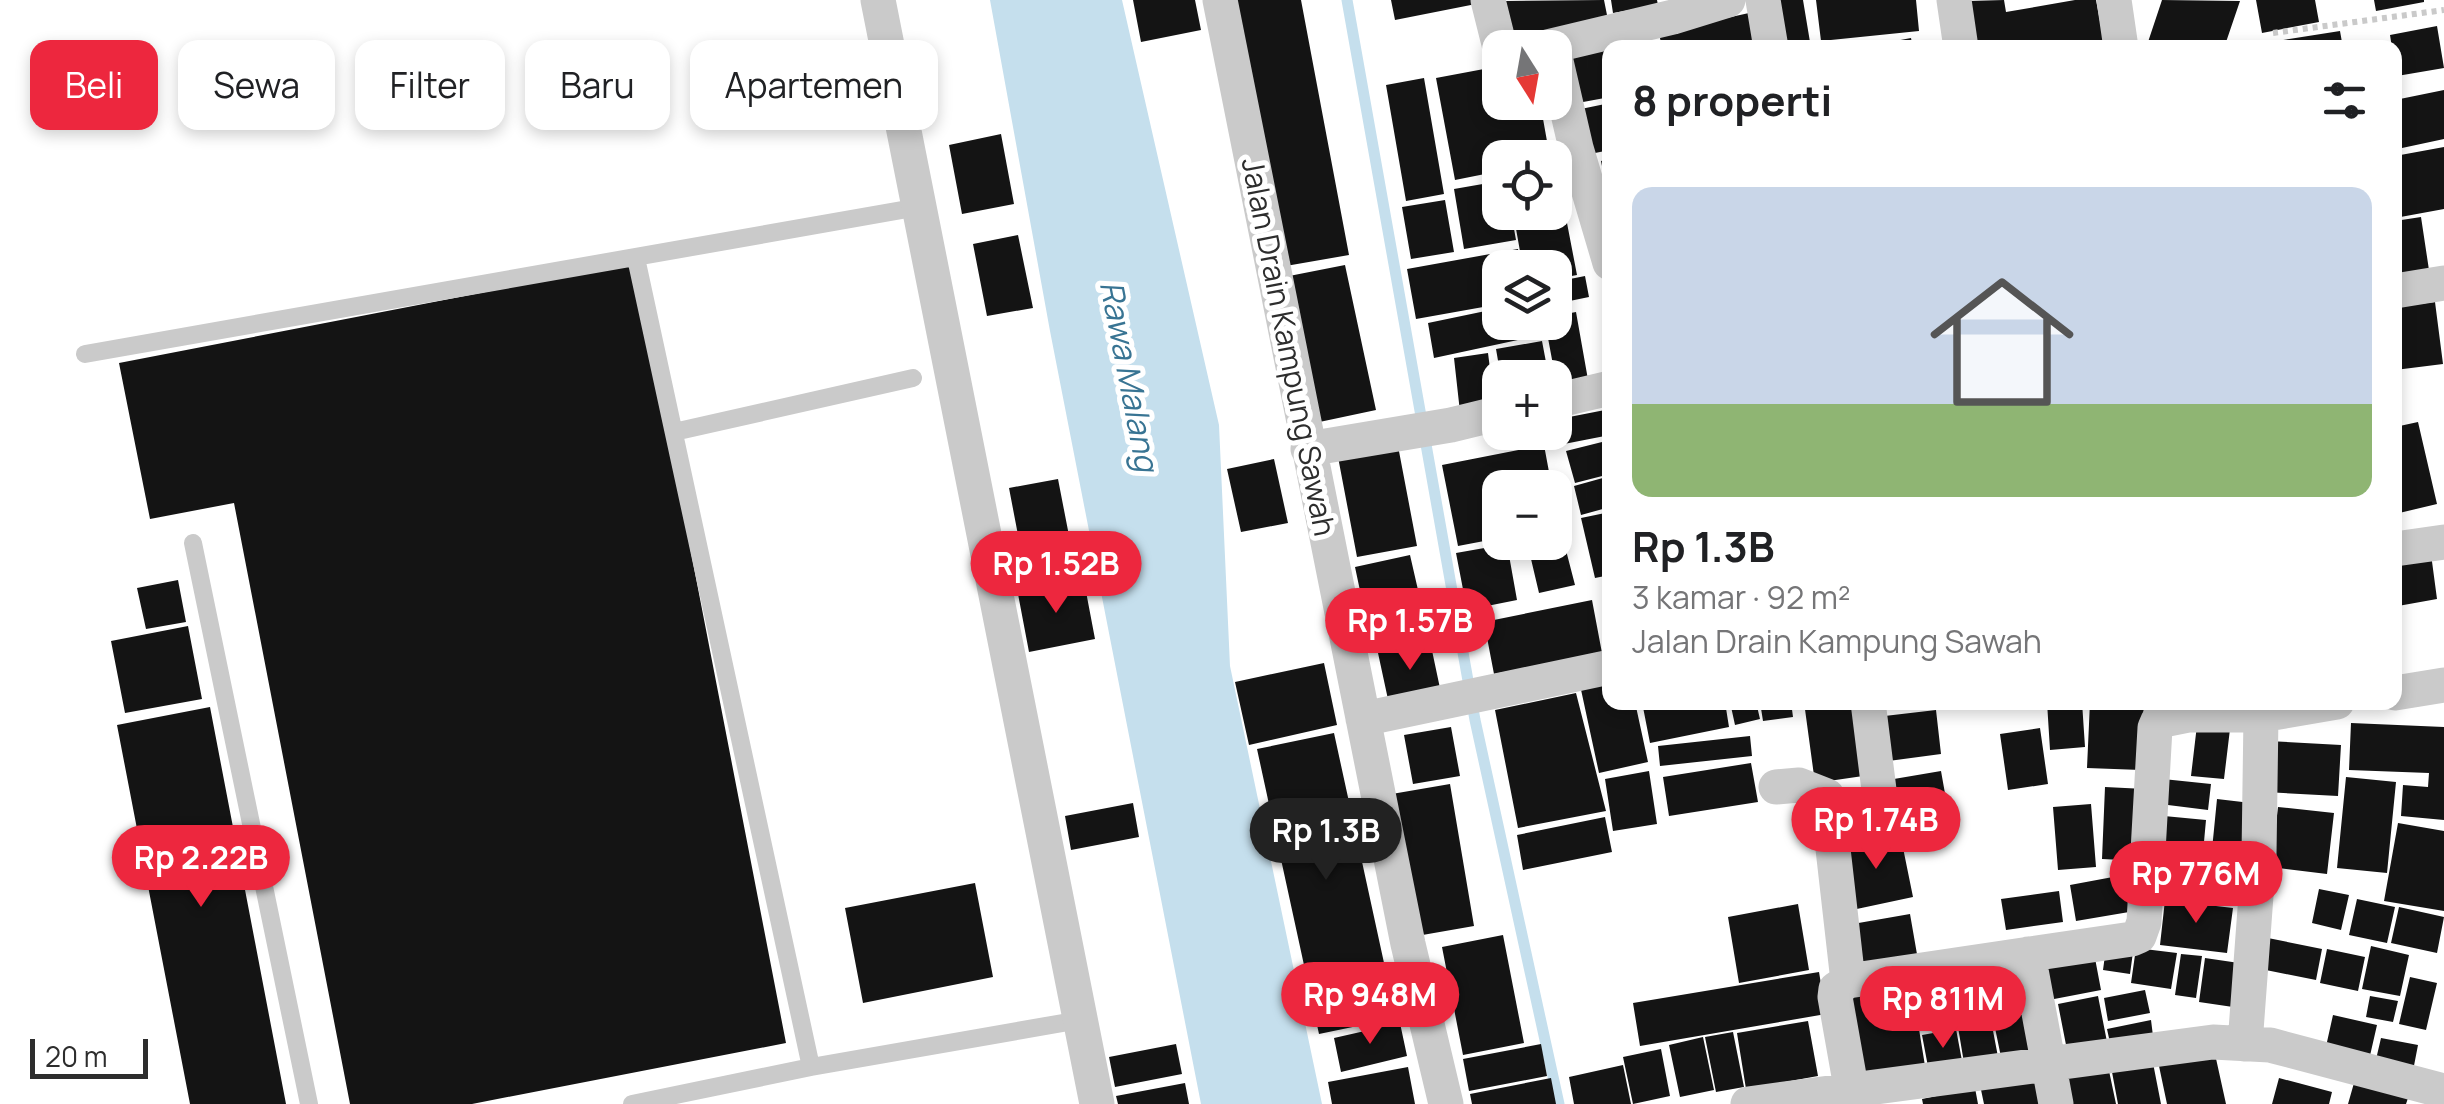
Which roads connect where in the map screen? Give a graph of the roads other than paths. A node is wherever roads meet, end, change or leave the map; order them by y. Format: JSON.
{"nodes":[{"id":1,"x":878,"y":0,"type":"edge"},
{"id":2,"x":1220,"y":0,"type":"edge"},
{"id":3,"x":1488,"y":0,"type":"edge"},
{"id":4,"x":1728,"y":0,"type":"edge"},
{"id":5,"x":1762,"y":0,"type":"edge"},
{"id":6,"x":1954,"y":0,"type":"edge"},
{"id":7,"x":2114,"y":0,"type":"edge"},
{"id":8,"x":1496,"y":30,"type":"edge"},
{"id":9,"x":1770,"y":40,"type":"edge"},
{"id":10,"x":1960,"y":40,"type":"edge"},
{"id":11,"x":2120,"y":40,"type":"edge"},
{"id":12,"x":1572,"y":42,"type":"edge"},
{"id":13,"x":1570,"y":120,"type":"edge"},
{"id":14,"x":919,"y":206,"type":"junction"},
{"id":15,"x":1602,"y":235,"type":"edge"},
{"id":16,"x":636,"y":258,"type":"junction"},
{"id":17,"x":2444,"y":282,"type":"edge"},
{"id":18,"x":2402,"y":290,"type":"edge"},
{"id":19,"x":85,"y":354,"type":"dead end"},
{"id":20,"x":912,"y":378,"type":"dead end"},
{"id":21,"x":1602,"y":390,"type":"edge"},
{"id":22,"x":1572,"y":397,"type":"edge"},
{"id":23,"x":1482,"y":418,"type":"edge"},
{"id":24,"x":674,"y":432,"type":"junction"},
{"id":25,"x":1308,"y":449,"type":"junction"},
{"id":26,"x":2444,"y":542,"type":"edge"},
{"id":27,"x":193,"y":544,"type":"dead end"},
{"id":28,"x":2402,"y":547,"type":"edge"},
{"id":29,"x":1602,"y":669,"type":"edge"},
{"id":30,"x":2444,"y":685,"type":"edge"},
{"id":31,"x":2402,"y":692,"type":"edge"},
{"id":32,"x":1869,"y":710,"type":"edge"},
{"id":33,"x":2290,"y":710,"type":"edge"},
{"id":34,"x":2261,"y":715,"type":"junction"},
{"id":35,"x":1363,"y":719,"type":"junction"},
{"id":36,"x":1776,"y":787,"type":"dead end"},
{"id":37,"x":1884,"y":830,"type":"dead end"},
{"id":38,"x":2028,"y":954,"type":"junction"},
{"id":39,"x":1841,"y":989,"type":"junction"},
{"id":40,"x":1080,"y":1020,"type":"junction"},
{"id":41,"x":2245,"y":1044,"type":"junction"},
{"id":42,"x":2050,"y":1065,"type":"junction"},
{"id":43,"x":811,"y":1067,"type":"junction"},
{"id":44,"x":2442,"y":1081,"type":"edge"},
{"id":45,"x":1853,"y":1098,"type":"edge"},
{"id":46,"x":309,"y":1104,"type":"edge"},
{"id":47,"x":632,"y":1104,"type":"edge"},
{"id":48,"x":1097,"y":1104,"type":"edge"},
{"id":49,"x":1446,"y":1104,"type":"edge"},
{"id":50,"x":1748,"y":1104,"type":"edge"},
{"id":51,"x":2056,"y":1104,"type":"edge"}],
"edges":[{"from":1,"to":14,"type":"street"},
{"from":2,"to":25,"type":"street","name":"Jalan Drain Kampung Sawah"},
{"from":3,"to":8,"type":"street"},
{"from":4,"to":12,"type":"street"},
{"from":5,"to":9,"type":"street"},
{"from":6,"to":10,"type":"street"},
{"from":7,"to":11,"type":"street"},
{"from":13,"to":15,"type":"street"},
{"from":14,"to":16,"type":"lane"},
{"from":14,"to":40,"type":"street"},
{"from":16,"to":19,"type":"lane"},
{"from":16,"to":24,"type":"lane"},
{"from":17,"to":18,"type":"street"},
{"from":20,"to":24,"type":"lane"},
{"from":21,"to":22,"type":"street"},
{"from":23,"to":25,"type":"street"},
{"from":24,"to":43,"type":"lane"},
{"from":25,"to":35,"type":"street","name":"Jalan Drain Kampung Sawah"},
{"from":26,"to":28,"type":"street"},
{"from":27,"to":46,"type":"lane"},
{"from":29,"to":35,"type":"street"},
{"from":30,"to":31,"type":"street"},
{"from":32,"to":37,"type":"street"},
{"from":33,"to":34,"type":"street"},
{"from":34,"to":38,"type":"street"},
{"from":34,"to":41,"type":"street"},
{"from":35,"to":49,"type":"street","name":"Jalan Drain Kampung Sawah"},
{"from":36,"to":39,"type":"street"},
{"from":38,"to":39,"type":"street"},
{"from":38,"to":42,"type":"street"},
{"from":39,"to":45,"type":"street"},
{"from":40,"to":43,"type":"lane"},
{"from":40,"to":48,"type":"street"},
{"from":41,"to":42,"type":"street"},
{"from":41,"to":44,"type":"street"},
{"from":42,"to":45,"type":"street"},
{"from":42,"to":51,"type":"street"},
{"from":43,"to":47,"type":"lane"},
{"from":45,"to":50,"type":"street"}]}
